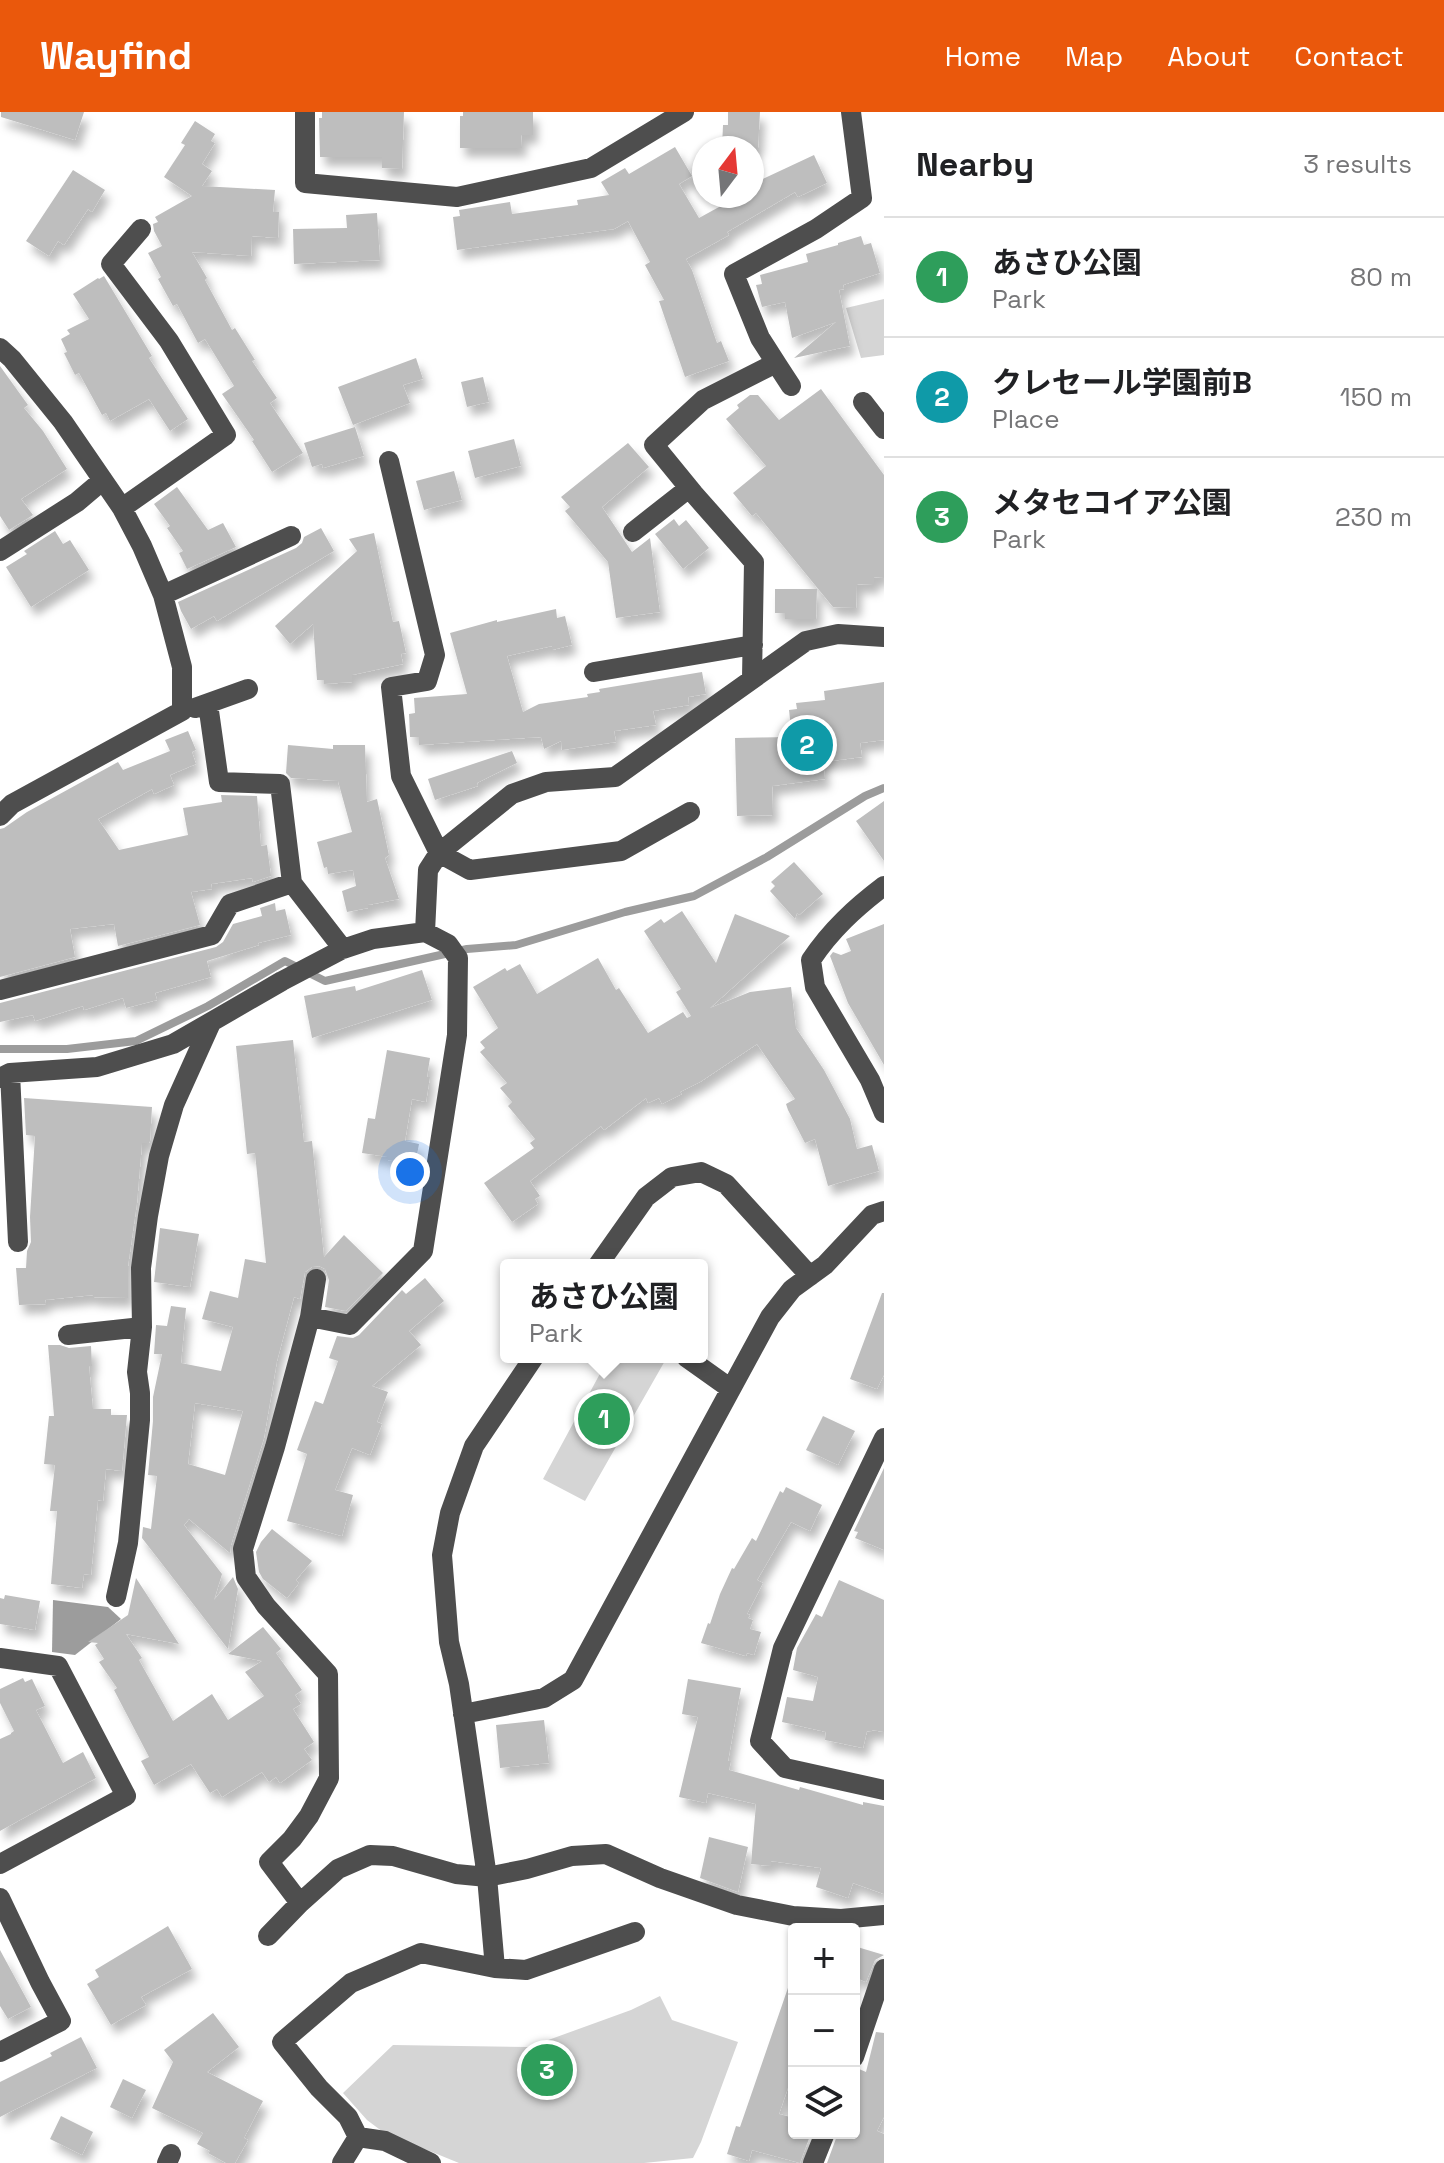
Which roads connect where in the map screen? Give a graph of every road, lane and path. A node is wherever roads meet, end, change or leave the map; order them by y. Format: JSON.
{"nodes":[{"id":1,"x":305,"y":112,"type":"edge"},
{"id":2,"x":684,"y":112,"type":"edge"},
{"id":3,"x":851,"y":112,"type":"edge"},
{"id":4,"x":141,"y":229,"type":"dead end"},
{"id":5,"x":4,"y":358,"type":"edge"},
{"id":6,"x":776,"y":363,"type":"junction"},
{"id":7,"x":791,"y":386,"type":"dead end"},
{"id":8,"x":863,"y":402,"type":"dead end"},
{"id":9,"x":884,"y":429,"type":"edge"},
{"id":10,"x":389,"y":461,"type":"dead end"},
{"id":11,"x":103,"y":480,"type":"junction"},
{"id":12,"x":689,"y":488,"type":"junction"},
{"id":13,"x":122,"y":508,"type":"junction"},
{"id":14,"x":633,"y":532,"type":"dead end"},
{"id":15,"x":291,"y":536,"type":"dead end"},
{"id":16,"x":0,"y":551,"type":"edge"},
{"id":17,"x":163,"y":595,"type":"junction"},
{"id":18,"x":884,"y":637,"type":"edge"},
{"id":19,"x":753,"y":645,"type":"junction"},
{"id":20,"x":594,"y":672,"type":"dead end"},
{"id":21,"x":752,"y":678,"type":"junction"},
{"id":22,"x":248,"y":689,"type":"dead end"},
{"id":23,"x":208,"y":704,"type":"junction"},
{"id":24,"x":182,"y":711,"type":"junction"},
{"id":25,"x":690,"y":812,"type":"dead end"},
{"id":26,"x":0,"y":816,"type":"edge"},
{"id":27,"x":439,"y":853,"type":"junction"},
{"id":28,"x":292,"y":883,"type":"junction"},
{"id":29,"x":884,"y":886,"type":"edge"},
{"id":30,"x":425,"y":932,"type":"junction"},
{"id":31,"x":343,"y":949,"type":"junction"},
{"id":32,"x":0,"y":990,"type":"edge"},
{"id":33,"x":211,"y":1023,"type":"junction"},
{"id":34,"x":5,"y":1075,"type":"edge"},
{"id":35,"x":884,"y":1113,"type":"edge"},
{"id":36,"x":884,"y":1211,"type":"edge"},
{"id":37,"x":18,"y":1242,"type":"dead end"},
{"id":38,"x":602,"y":1259,"type":"edge"},
{"id":39,"x":810,"y":1276,"type":"junction"},
{"id":40,"x":316,"y":1279,"type":"dead end"},
{"id":41,"x":310,"y":1317,"type":"junction"},
{"id":42,"x":142,"y":1327,"type":"junction"},
{"id":43,"x":68,"y":1335,"type":"dead end"},
{"id":44,"x":530,"y":1363,"type":"edge"},
{"id":45,"x":694,"y":1363,"type":"edge"},
{"id":46,"x":731,"y":1389,"type":"junction"},
{"id":47,"x":881,"y":1451,"type":"edge"},
{"id":48,"x":116,"y":1597,"type":"dead end"},
{"id":49,"x":0,"y":1658,"type":"edge"},
{"id":50,"x":463,"y":1714,"type":"junction"},
{"id":51,"x":884,"y":1790,"type":"edge"},
{"id":52,"x":0,"y":1864,"type":"edge"},
{"id":53,"x":487,"y":1877,"type":"junction"},
{"id":54,"x":0,"y":1898,"type":"edge"},
{"id":55,"x":300,"y":1903,"type":"junction"},
{"id":56,"x":884,"y":1915,"type":"edge"},
{"id":57,"x":635,"y":1932,"type":"dead end"},
{"id":58,"x":268,"y":1936,"type":"dead end"},
{"id":59,"x":495,"y":1968,"type":"junction"},
{"id":60,"x":884,"y":1969,"type":"edge"},
{"id":61,"x":860,"y":2039,"type":"edge"},
{"id":62,"x":0,"y":2052,"type":"edge"},
{"id":63,"x":358,"y":2137,"type":"junction"},
{"id":64,"x":823,"y":2139,"type":"edge"},
{"id":65,"x":342,"y":2163,"type":"edge"},
{"id":66,"x":431,"y":2163,"type":"edge"},
{"id":67,"x":813,"y":2163,"type":"edge"}],
"edges":[{"from":1,"to":2,"type":"street"},
{"from":3,"to":6,"type":"street"},
{"from":4,"to":13,"type":"street"},
{"from":5,"to":11,"type":"street"},
{"from":6,"to":7,"type":"street"},
{"from":6,"to":12,"type":"street"},
{"from":8,"to":9,"type":"street"},
{"from":10,"to":27,"type":"street"},
{"from":11,"to":13,"type":"street"},
{"from":11,"to":16,"type":"street"},
{"from":12,"to":14,"type":"street"},
{"from":12,"to":19,"type":"street"},
{"from":13,"to":17,"type":"street"},
{"from":15,"to":17,"type":"street"},
{"from":17,"to":24,"type":"street"},
{"from":18,"to":21,"type":"street"},
{"from":19,"to":20,"type":"street"},
{"from":19,"to":21,"type":"street"},
{"from":21,"to":27,"type":"street"},
{"from":22,"to":23,"type":"street"},
{"from":23,"to":24,"type":"street"},
{"from":23,"to":28,"type":"street"},
{"from":24,"to":26,"type":"street"},
{"from":25,"to":27,"type":"street"},
{"from":27,"to":30,"type":"street"},
{"from":28,"to":31,"type":"street"},
{"from":28,"to":32,"type":"street"},
{"from":29,"to":35,"type":"street"},
{"from":30,"to":31,"type":"street"},
{"from":30,"to":41,"type":"street"},
{"from":31,"to":33,"type":"street"},
{"from":33,"to":34,"type":"street"},
{"from":33,"to":42,"type":"street"},
{"from":34,"to":37,"type":"street"},
{"from":36,"to":39,"type":"street"},
{"from":38,"to":39,"type":"street"},
{"from":39,"to":46,"type":"street"},
{"from":40,"to":41,"type":"street"},
{"from":41,"to":55,"type":"street"},
{"from":42,"to":43,"type":"street"},
{"from":42,"to":48,"type":"street"},
{"from":44,"to":50,"type":"street"},
{"from":45,"to":46,"type":"street"},
{"from":46,"to":50,"type":"street"},
{"from":47,"to":51,"type":"street"},
{"from":49,"to":52,"type":"street"},
{"from":50,"to":53,"type":"street"},
{"from":53,"to":55,"type":"street"},
{"from":53,"to":56,"type":"street"},
{"from":53,"to":59,"type":"street"},
{"from":54,"to":62,"type":"street"},
{"from":55,"to":58,"type":"street"},
{"from":57,"to":59,"type":"street"},
{"from":59,"to":63,"type":"street"},
{"from":60,"to":61,"type":"street"},
{"from":63,"to":65,"type":"street"},
{"from":63,"to":66,"type":"street"},
{"from":64,"to":67,"type":"street"}]}
